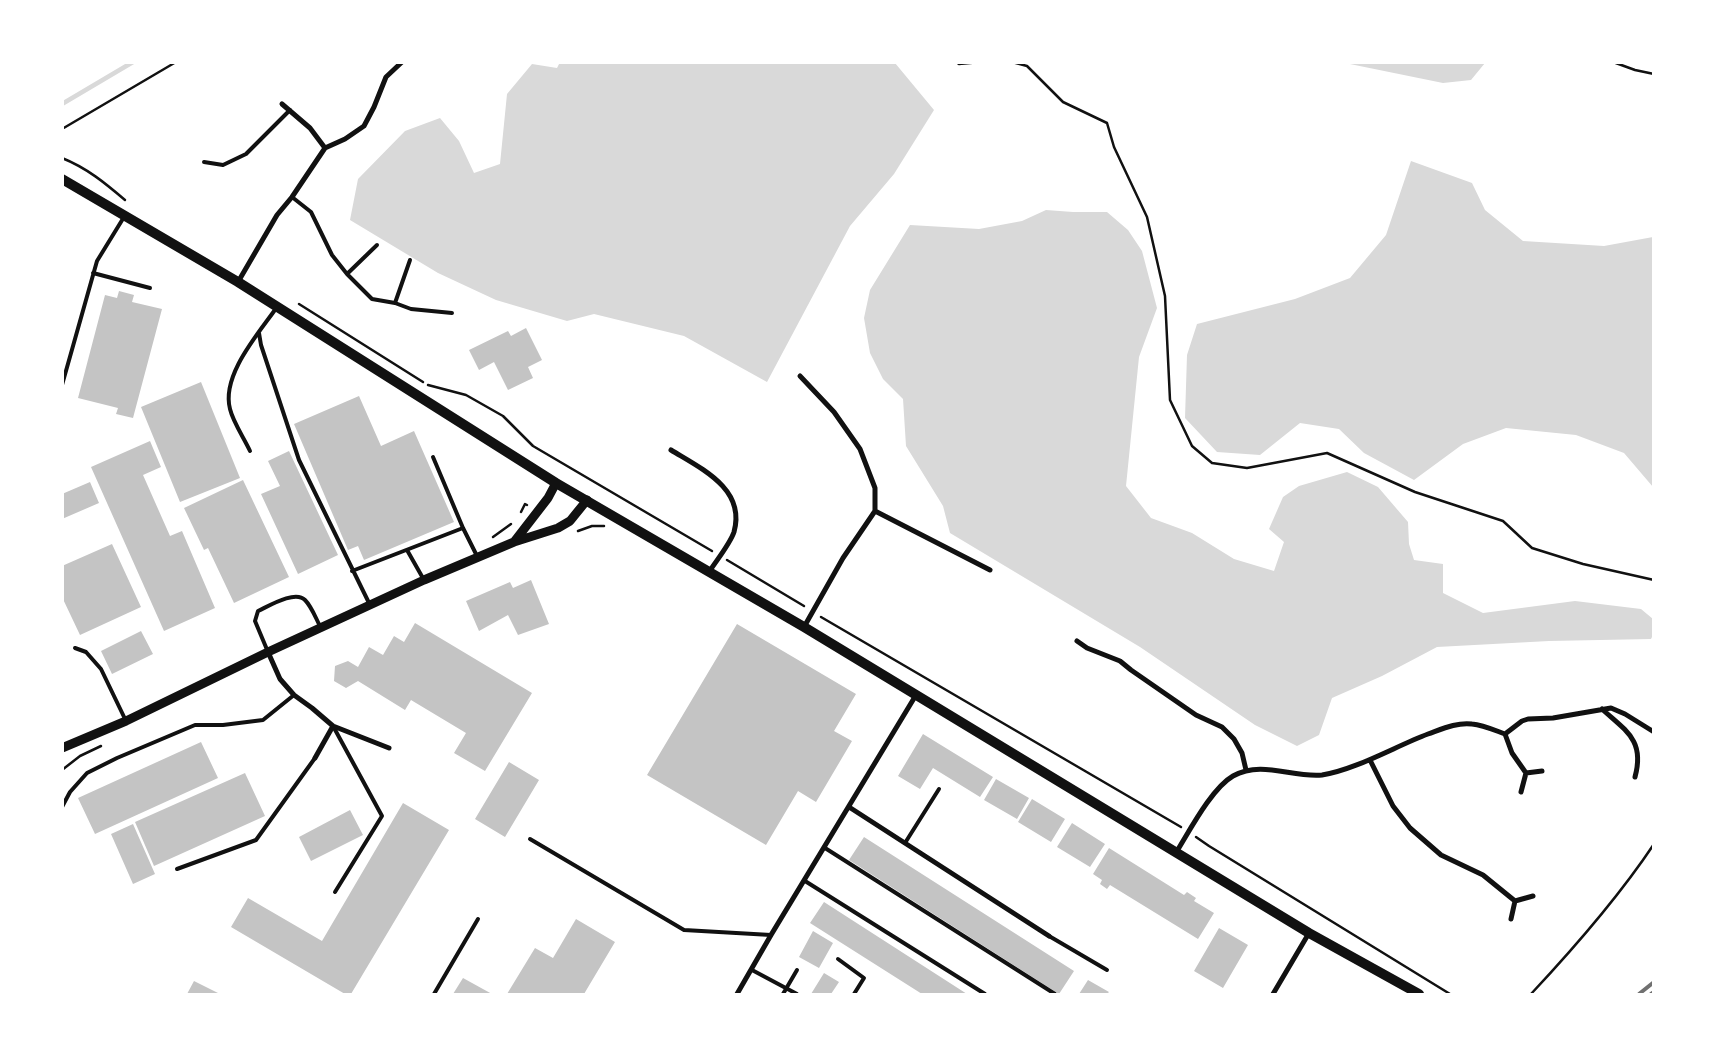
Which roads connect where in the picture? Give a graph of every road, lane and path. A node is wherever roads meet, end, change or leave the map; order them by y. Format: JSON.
{"nodes":[{"id":1,"x":176,"y":62,"type":"edge"},
{"id":2,"x":402,"y":62,"type":"edge"},
{"id":3,"x":956,"y":62,"type":"edge"},
{"id":4,"x":981,"y":62,"type":"edge"},
{"id":5,"x":1012,"y":62,"type":"edge"},
{"id":6,"x":1613,"y":62,"type":"edge"},
{"id":7,"x":1654,"y":74,"type":"edge"},
{"id":8,"x":282,"y":104,"type":"dead end"},
{"id":9,"x":290,"y":110,"type":"junction"},
{"id":10,"x":62,"y":129,"type":"edge"},
{"id":11,"x":325,"y":148,"type":"junction"},
{"id":12,"x":62,"y":158,"type":"edge"},
{"id":13,"x":204,"y":162,"type":"dead end"},
{"id":14,"x":62,"y":179,"type":"edge"},
{"id":15,"x":292,"y":197,"type":"junction"},
{"id":16,"x":130,"y":205,"type":"dead end"},
{"id":17,"x":125,"y":215,"type":"junction"},
{"id":18,"x":377,"y":245,"type":"dead end"},
{"id":19,"x":410,"y":260,"type":"dead end"},
{"id":20,"x":94,"y":273,"type":"junction"},
{"id":21,"x":347,"y":274,"type":"junction"},
{"id":22,"x":238,"y":282,"type":"junction"},
{"id":23,"x":150,"y":288,"type":"dead end"},
{"id":24,"x":297,"y":303,"type":"dead end"},
{"id":25,"x":395,"y":303,"type":"junction"},
{"id":26,"x":277,"y":307,"type":"junction"},
{"id":27,"x":452,"y":313,"type":"dead end"},
{"id":28,"x":259,"y":333,"type":"junction"},
{"id":29,"x":800,"y":376,"type":"dead end"},
{"id":30,"x":62,"y":385,"type":"edge"},
{"id":31,"x":671,"y":450,"type":"dead end"},
{"id":32,"x":250,"y":451,"type":"dead end"},
{"id":33,"x":433,"y":457,"type":"dead end"},
{"id":34,"x":556,"y":483,"type":"junction"},
{"id":35,"x":587,"y":500,"type":"junction"},
{"id":36,"x":875,"y":511,"type":"junction"},
{"id":37,"x":605,"y":526,"type":"dead end"},
{"id":38,"x":463,"y":528,"type":"junction"},
{"id":39,"x":576,"y":532,"type":"dead end"},
{"id":40,"x":514,"y":542,"type":"junction"},
{"id":41,"x":705,"y":547,"type":"dead end"},
{"id":42,"x":407,"y":550,"type":"junction"},
{"id":43,"x":478,"y":558,"type":"junction"},
{"id":44,"x":739,"y":567,"type":"dead end"},
{"id":45,"x":990,"y":570,"type":"dead end"},
{"id":46,"x":352,"y":571,"type":"junction"},
{"id":47,"x":708,"y":572,"type":"junction"},
{"id":48,"x":424,"y":580,"type":"junction"},
{"id":49,"x":1654,"y":580,"type":"edge"},
{"id":50,"x":790,"y":598,"type":"dead end"},
{"id":51,"x":370,"y":606,"type":"junction"},
{"id":52,"x":834,"y":624,"type":"dead end"},
{"id":53,"x":804,"y":627,"type":"junction"},
{"id":54,"x":322,"y":628,"type":"junction"},
{"id":55,"x":1077,"y":641,"type":"dead end"},
{"id":56,"x":75,"y":648,"type":"dead end"},
{"id":57,"x":268,"y":652,"type":"junction"},
{"id":58,"x":916,"y":694,"type":"junction"},
{"id":59,"x":294,"y":695,"type":"junction"},
{"id":60,"x":1602,"y":709,"type":"junction"},
{"id":61,"x":126,"y":721,"type":"junction"},
{"id":62,"x":333,"y":726,"type":"junction"},
{"id":63,"x":1654,"y":732,"type":"edge"},
{"id":64,"x":1505,"y":734,"type":"junction"},
{"id":65,"x":102,"y":745,"type":"dead end"},
{"id":66,"x":63,"y":748,"type":"edge"},
{"id":67,"x":389,"y":748,"type":"dead end"},
{"id":68,"x":315,"y":758,"type":"joint"},
{"id":69,"x":1370,"y":760,"type":"junction"},
{"id":70,"x":62,"y":770,"type":"edge"},
{"id":71,"x":1246,"y":770,"type":"junction"},
{"id":72,"x":1542,"y":771,"type":"dead end"},
{"id":73,"x":1526,"y":773,"type":"junction"},
{"id":74,"x":1635,"y":777,"type":"dead end"},
{"id":75,"x":939,"y":789,"type":"dead end"},
{"id":76,"x":1521,"y":792,"type":"dead end"},
{"id":77,"x":849,"y":806,"type":"junction"},
{"id":78,"x":62,"y":807,"type":"edge"},
{"id":79,"x":1174,"y":824,"type":"dead end"},
{"id":80,"x":530,"y":839,"type":"dead end"},
{"id":81,"x":905,"y":843,"type":"junction"},
{"id":82,"x":1654,"y":844,"type":"edge"},
{"id":83,"x":1209,"y":846,"type":"dead end"},
{"id":84,"x":825,"y":848,"type":"junction"},
{"id":85,"x":1177,"y":851,"type":"junction"},
{"id":86,"x":177,"y":869,"type":"dead end"},
{"id":87,"x":805,"y":881,"type":"junction"},
{"id":88,"x":335,"y":892,"type":"dead end"},
{"id":89,"x":1533,"y":896,"type":"dead end"},
{"id":90,"x":1515,"y":901,"type":"junction"},
{"id":91,"x":478,"y":919,"type":"dead end"},
{"id":92,"x":1511,"y":919,"type":"dead end"},
{"id":93,"x":1309,"y":933,"type":"junction"},
{"id":94,"x":771,"y":935,"type":"junction"},
{"id":95,"x":1049,"y":936,"type":"joint"},
{"id":96,"x":838,"y":959,"type":"dead end"},
{"id":97,"x":752,"y":970,"type":"junction"},
{"id":98,"x":797,"y":970,"type":"dead end"},
{"id":99,"x":1107,"y":970,"type":"dead end"},
{"id":100,"x":786,"y":989,"type":"junction"},
{"id":101,"x":434,"y":994,"type":"edge"},
{"id":102,"x":737,"y":994,"type":"edge"},
{"id":103,"x":783,"y":994,"type":"edge"},
{"id":104,"x":797,"y":994,"type":"edge"},
{"id":105,"x":854,"y":994,"type":"edge"},
{"id":106,"x":985,"y":994,"type":"edge"},
{"id":107,"x":1055,"y":994,"type":"edge"},
{"id":108,"x":1273,"y":994,"type":"edge"},
{"id":109,"x":1418,"y":994,"type":"edge"},
{"id":110,"x":1450,"y":994,"type":"edge"},
{"id":111,"x":1531,"y":994,"type":"edge"}],
"edges":[{"from":1,"to":10,"type":"path"},
{"from":2,"to":11,"type":"street"},
{"from":3,"to":4,"type":"path"},
{"from":5,"to":49,"type":"path"},
{"from":6,"to":7,"type":"path"},
{"from":8,"to":9,"type":"street"},
{"from":9,"to":11,"type":"street"},
{"from":9,"to":13,"type":"lane"},
{"from":11,"to":15,"type":"street"},
{"from":12,"to":16,"type":"path"},
{"from":14,"to":17,"type":"main road"},
{"from":15,"to":21,"type":"lane"},
{"from":15,"to":22,"type":"street"},
{"from":17,"to":20,"type":"lane"},
{"from":17,"to":22,"type":"main road"},
{"from":18,"to":21,"type":"lane"},
{"from":19,"to":25,"type":"lane"},
{"from":20,"to":23,"type":"lane"},
{"from":20,"to":30,"type":"lane"},
{"from":21,"to":25,"type":"lane"},
{"from":22,"to":26,"type":"main road"},
{"from":24,"to":41,"type":"path"},
{"from":25,"to":27,"type":"lane"},
{"from":26,"to":28,"type":"lane"},
{"from":26,"to":34,"type":"main road"},
{"from":28,"to":32,"type":"lane"},
{"from":28,"to":46,"type":"lane"},
{"from":29,"to":36,"type":"street"},
{"from":31,"to":47,"type":"street"},
{"from":33,"to":38,"type":"lane"},
{"from":34,"to":35,"type":"main road"},
{"from":34,"to":40,"type":"street"},
{"from":35,"to":40,"type":"street"},
{"from":35,"to":47,"type":"main road"},
{"from":36,"to":45,"type":"street"},
{"from":36,"to":53,"type":"street"},
{"from":37,"to":39,"type":"path"},
{"from":38,"to":42,"type":"lane"},
{"from":38,"to":43,"type":"lane"},
{"from":40,"to":43,"type":"street"},
{"from":42,"to":46,"type":"lane"},
{"from":42,"to":48,"type":"lane"},
{"from":43,"to":48,"type":"street"},
{"from":44,"to":50,"type":"path"},
{"from":46,"to":51,"type":"lane"},
{"from":47,"to":53,"type":"main road"},
{"from":48,"to":51,"type":"street"},
{"from":51,"to":54,"type":"street"},
{"from":52,"to":79,"type":"path"},
{"from":53,"to":58,"type":"main road"},
{"from":54,"to":57,"type":"street"},
{"from":54,"to":57,"type":"lane"},
{"from":55,"to":71,"type":"street"},
{"from":56,"to":61,"type":"lane"},
{"from":57,"to":59,"type":"street"},
{"from":57,"to":61,"type":"street"},
{"from":58,"to":77,"type":"street"},
{"from":58,"to":85,"type":"main road"},
{"from":59,"to":62,"type":"street"},
{"from":59,"to":78,"type":"lane"},
{"from":60,"to":63,"type":"street"},
{"from":60,"to":64,"type":"street"},
{"from":60,"to":74,"type":"street"},
{"from":61,"to":66,"type":"street"},
{"from":62,"to":67,"type":"street"},
{"from":62,"to":68,"type":"street"},
{"from":62,"to":88,"type":"lane"},
{"from":64,"to":69,"type":"street"},
{"from":64,"to":73,"type":"street"},
{"from":65,"to":70,"type":"path"},
{"from":68,"to":86,"type":"lane"},
{"from":69,"to":71,"type":"street"},
{"from":69,"to":90,"type":"street"},
{"from":71,"to":85,"type":"street"},
{"from":72,"to":73,"type":"street"},
{"from":73,"to":76,"type":"street"},
{"from":75,"to":81,"type":"lane"},
{"from":77,"to":81,"type":"street"},
{"from":77,"to":84,"type":"street"},
{"from":80,"to":94,"type":"lane"},
{"from":81,"to":95,"type":"street"},
{"from":82,"to":111,"type":"path"},
{"from":83,"to":110,"type":"path"},
{"from":84,"to":87,"type":"street"},
{"from":84,"to":107,"type":"lane"},
{"from":85,"to":93,"type":"main road"},
{"from":87,"to":94,"type":"street"},
{"from":87,"to":106,"type":"lane"},
{"from":89,"to":90,"type":"street"},
{"from":90,"to":92,"type":"street"},
{"from":91,"to":101,"type":"lane"},
{"from":93,"to":108,"type":"street"},
{"from":93,"to":109,"type":"main road"},
{"from":94,"to":97,"type":"street"},
{"from":95,"to":99,"type":"lane"},
{"from":96,"to":105,"type":"lane"},
{"from":97,"to":100,"type":"lane"},
{"from":97,"to":102,"type":"street"},
{"from":98,"to":100,"type":"lane"},
{"from":100,"to":103,"type":"lane"},
{"from":100,"to":104,"type":"lane"}]}
